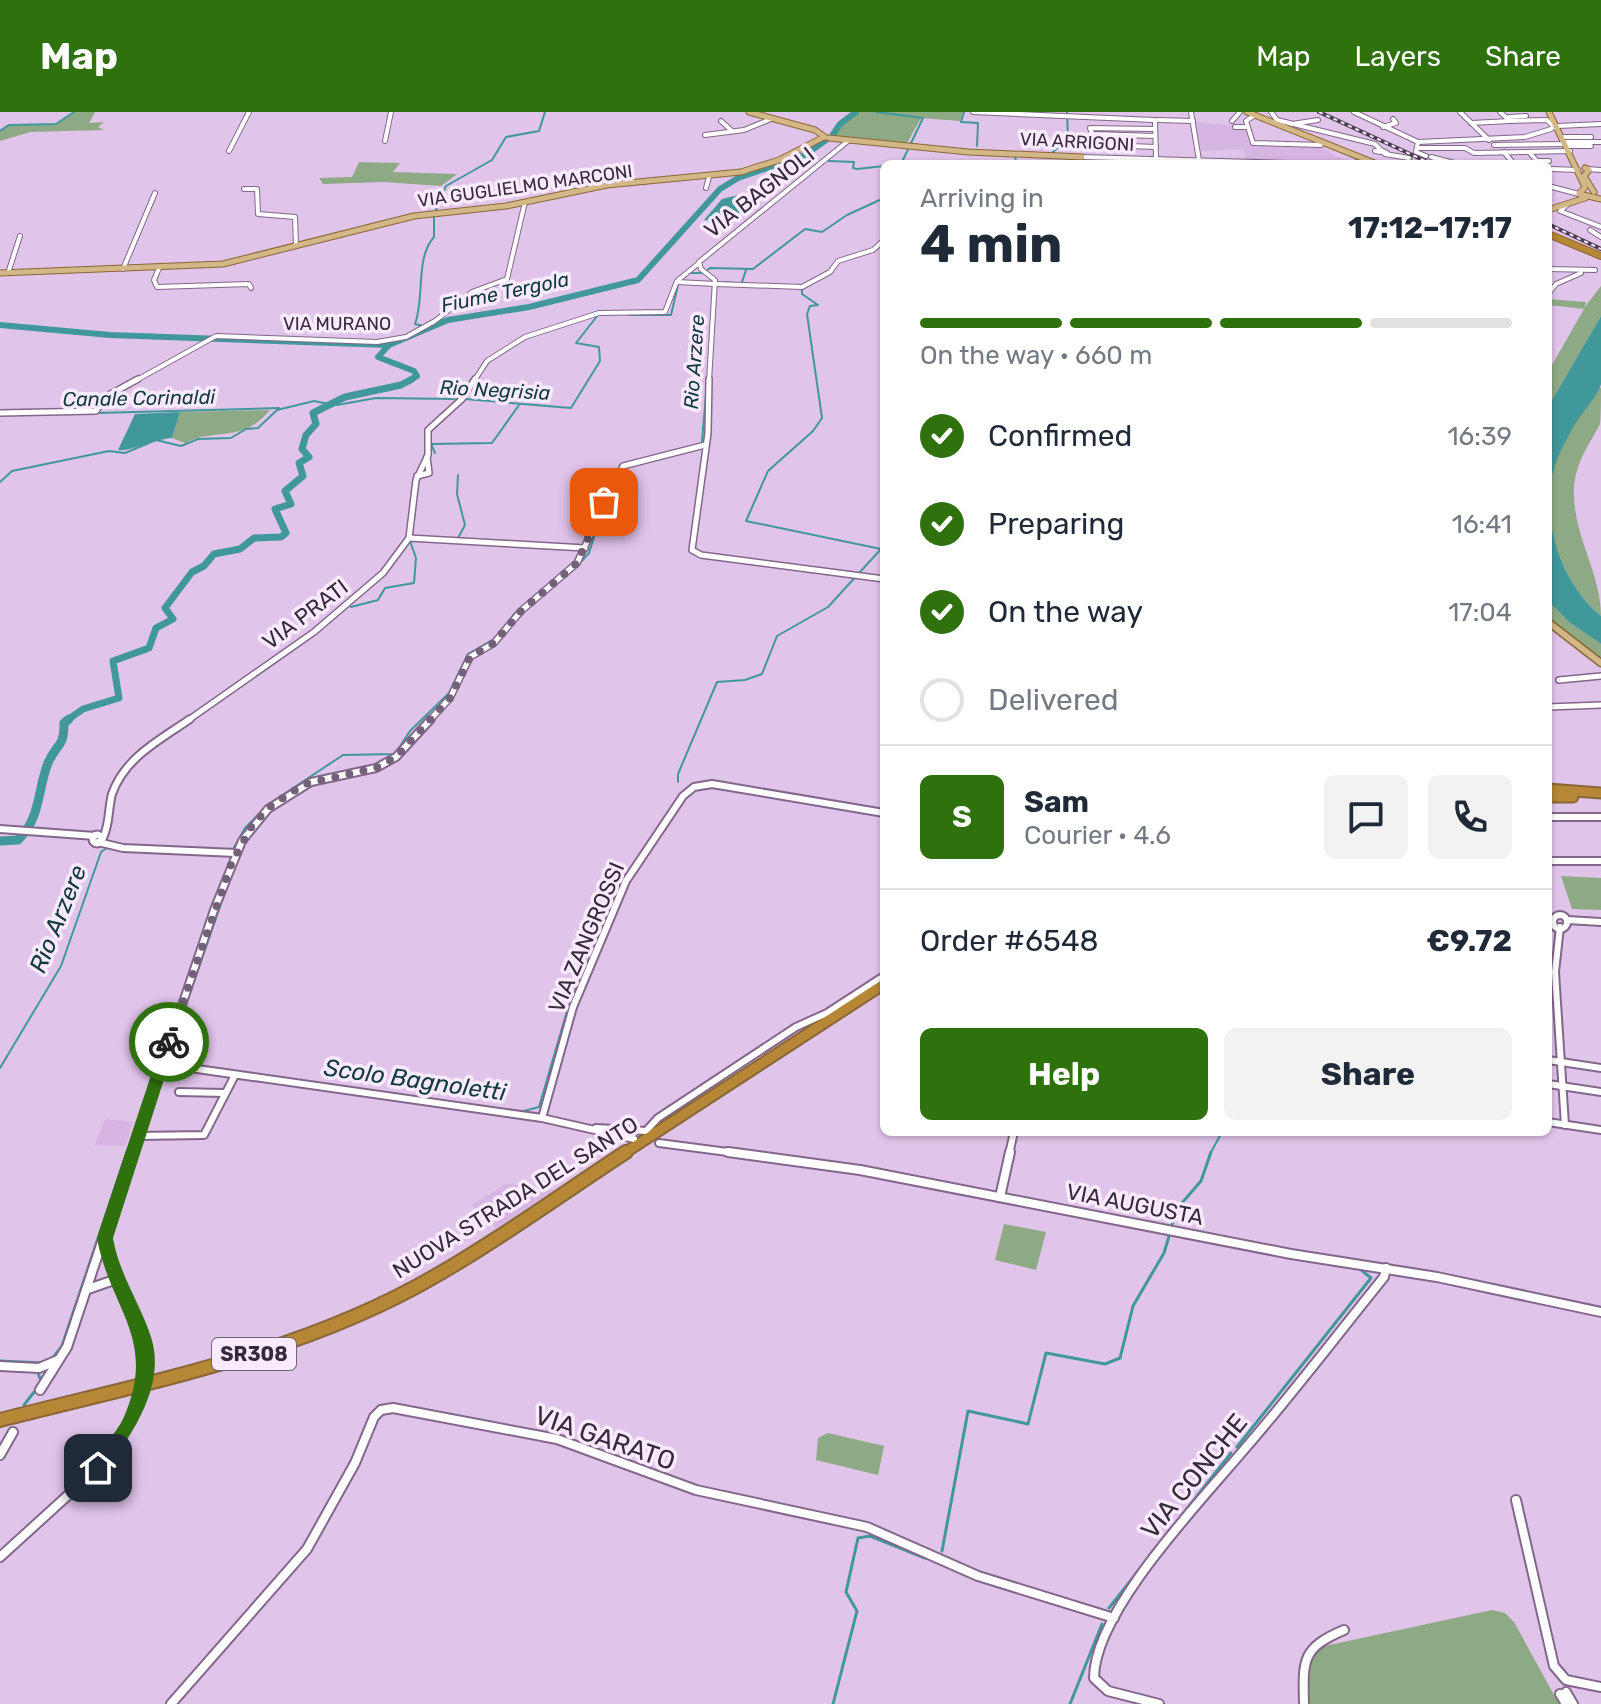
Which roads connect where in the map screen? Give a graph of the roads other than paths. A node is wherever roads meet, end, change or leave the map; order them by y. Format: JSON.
{"nodes":[{"id":1,"x":249,"y":112,"type":"edge"},
{"id":2,"x":391,"y":112,"type":"edge"},
{"id":3,"x":749,"y":112,"type":"edge"},
{"id":4,"x":973,"y":112,"type":"edge"},
{"id":5,"x":1152,"y":112,"type":"edge"},
{"id":6,"x":1191,"y":112,"type":"edge"},
{"id":7,"x":1243,"y":112,"type":"edge"},
{"id":8,"x":1271,"y":112,"type":"edge"},
{"id":9,"x":1460,"y":112,"type":"edge"},
{"id":10,"x":1500,"y":112,"type":"edge"},
{"id":11,"x":1549,"y":112,"type":"edge"},
{"id":12,"x":1356,"y":113,"type":"edge"},
{"id":13,"x":1524,"y":114,"type":"edge"},
{"id":14,"x":1088,"y":115,"type":"edge"},
{"id":15,"x":1255,"y":115,"type":"junction"},
{"id":16,"x":1265,"y":117,"type":"junction"},
{"id":17,"x":771,"y":119,"type":"junction"},
{"id":18,"x":1393,"y":119,"type":"dead end"},
{"id":19,"x":1509,"y":119,"type":"junction"},
{"id":20,"x":1155,"y":120,"type":"junction"},
{"id":21,"x":1318,"y":120,"type":"dead end"},
{"id":22,"x":1531,"y":120,"type":"junction"},
{"id":23,"x":1541,"y":120,"type":"junction"},
{"id":24,"x":721,"y":121,"type":"dead end"},
{"id":25,"x":1193,"y":121,"type":"junction"},
{"id":26,"x":1232,"y":121,"type":"dead end"},
{"id":27,"x":1471,"y":123,"type":"junction"},
{"id":28,"x":1292,"y":124,"type":"junction"},
{"id":29,"x":1601,"y":124,"type":"edge"},
{"id":30,"x":755,"y":126,"type":"junction"},
{"id":31,"x":1235,"y":127,"type":"dead end"},
{"id":32,"x":1247,"y":127,"type":"junction"},
{"id":33,"x":1383,"y":127,"type":"junction"},
{"id":34,"x":768,"y":129,"type":"dead end"},
{"id":35,"x":1155,"y":129,"type":"junction"},
{"id":36,"x":732,"y":131,"type":"junction"},
{"id":37,"x":1320,"y":133,"type":"junction"},
{"id":38,"x":1302,"y":134,"type":"junction"},
{"id":39,"x":705,"y":135,"type":"dead end"},
{"id":40,"x":1127,"y":135,"type":"junction"},
{"id":41,"x":1155,"y":136,"type":"junction"},
{"id":42,"x":1591,"y":137,"type":"dead end"},
{"id":43,"x":825,"y":138,"type":"junction"},
{"id":44,"x":1488,"y":138,"type":"junction"},
{"id":45,"x":1562,"y":138,"type":"junction"},
{"id":46,"x":1460,"y":139,"type":"junction"},
{"id":47,"x":385,"y":141,"type":"dead end"},
{"id":48,"x":848,"y":141,"type":"junction"},
{"id":49,"x":1317,"y":142,"type":"junction"},
{"id":50,"x":1601,"y":142,"type":"edge"},
{"id":51,"x":1303,"y":144,"type":"junction"},
{"id":52,"x":1418,"y":145,"type":"junction"},
{"id":53,"x":1494,"y":145,"type":"junction"},
{"id":54,"x":1596,"y":146,"type":"dead end"},
{"id":55,"x":1156,"y":147,"type":"junction"},
{"id":56,"x":1465,"y":148,"type":"junction"},
{"id":57,"x":229,"y":151,"type":"dead end"},
{"id":58,"x":1383,"y":152,"type":"junction"},
{"id":59,"x":1502,"y":152,"type":"junction"},
{"id":60,"x":1529,"y":152,"type":"junction"},
{"id":61,"x":1543,"y":152,"type":"junction"},
{"id":62,"x":1012,"y":153,"type":"junction"},
{"id":63,"x":1409,"y":158,"type":"dead end"},
{"id":64,"x":1156,"y":159,"type":"junction"},
{"id":65,"x":1013,"y":160,"type":"edge"},
{"id":66,"x":1084,"y":160,"type":"edge"},
{"id":67,"x":1199,"y":160,"type":"joint"},
{"id":68,"x":1362,"y":160,"type":"edge"},
{"id":69,"x":1365,"y":160,"type":"edge"},
{"id":70,"x":1366,"y":160,"type":"edge"},
{"id":71,"x":1440,"y":160,"type":"edge"},
{"id":72,"x":1510,"y":160,"type":"edge"},
{"id":73,"x":1536,"y":160,"type":"edge"},
{"id":74,"x":1548,"y":160,"type":"edge"},
{"id":75,"x":1552,"y":168,"type":"edge"},
{"id":76,"x":1582,"y":169,"type":"junction"},
{"id":77,"x":1601,"y":170,"type":"edge"},
{"id":78,"x":709,"y":177,"type":"junction"},
{"id":79,"x":1552,"y":187,"type":"edge"},
{"id":80,"x":706,"y":188,"type":"dead end"},
{"id":81,"x":244,"y":189,"type":"dead end"},
{"id":82,"x":155,"y":193,"type":"dead end"},
{"id":83,"x":1581,"y":193,"type":"junction"},
{"id":84,"x":1596,"y":196,"type":"edge"},
{"id":85,"x":525,"y":202,"type":"junction"},
{"id":86,"x":1568,"y":204,"type":"junction"},
{"id":87,"x":1552,"y":206,"type":"edge"},
{"id":88,"x":1552,"y":207,"type":"edge"},
{"id":89,"x":1601,"y":227,"type":"edge"},
{"id":90,"x":1590,"y":230,"type":"dead end"},
{"id":91,"x":20,"y":236,"type":"dead end"},
{"id":92,"x":1552,"y":237,"type":"edge"},
{"id":93,"x":1601,"y":237,"type":"edge"},
{"id":94,"x":880,"y":244,"type":"edge"},
{"id":95,"x":296,"y":246,"type":"junction"},
{"id":96,"x":1601,"y":258,"type":"edge"},
{"id":97,"x":699,"y":263,"type":"junction"},
{"id":98,"x":159,"y":268,"type":"junction"},
{"id":99,"x":123,"y":269,"type":"junction"},
{"id":100,"x":1552,"y":269,"type":"edge"},
{"id":101,"x":1595,"y":270,"type":"dead end"},
{"id":102,"x":1582,"y":271,"type":"junction"},
{"id":103,"x":0,"y":273,"type":"edge"},
{"id":104,"x":8,"y":273,"type":"junction"},
{"id":105,"x":680,"y":283,"type":"junction"},
{"id":106,"x":716,"y":284,"type":"junction"},
{"id":107,"x":251,"y":288,"type":"dead end"},
{"id":108,"x":1552,"y":289,"type":"edge"},
{"id":109,"x":0,"y":413,"type":"edge"},
{"id":110,"x":705,"y":445,"type":"junction"},
{"id":111,"x":427,"y":457,"type":"junction"},
{"id":112,"x":417,"y":476,"type":"junction"},
{"id":113,"x":409,"y":538,"type":"junction"},
{"id":114,"x":585,"y":548,"type":"junction"},
{"id":115,"x":880,"y":578,"type":"edge"},
{"id":116,"x":1552,"y":625,"type":"edge"},
{"id":117,"x":1599,"y":662,"type":"edge"},
{"id":118,"x":1601,"y":676,"type":"edge"},
{"id":119,"x":1559,"y":680,"type":"dead end"},
{"id":120,"x":1601,"y":705,"type":"edge"},
{"id":121,"x":1552,"y":707,"type":"edge"},
{"id":122,"x":1552,"y":793,"type":"edge"},
{"id":123,"x":1552,"y":793,"type":"edge"},
{"id":124,"x":1601,"y":795,"type":"edge"},
{"id":125,"x":880,"y":812,"type":"edge"},
{"id":126,"x":1552,"y":817,"type":"edge"},
{"id":127,"x":1601,"y":817,"type":"edge"},
{"id":128,"x":0,"y":829,"type":"edge"},
{"id":129,"x":98,"y":838,"type":"junction"},
{"id":130,"x":236,"y":853,"type":"junction"},
{"id":131,"x":1552,"y":861,"type":"edge"},
{"id":132,"x":1601,"y":861,"type":"edge"},
{"id":133,"x":1552,"y":920,"type":"edge"},
{"id":134,"x":1568,"y":922,"type":"junction"},
{"id":135,"x":1552,"y":923,"type":"edge"},
{"id":136,"x":1601,"y":923,"type":"edge"},
{"id":137,"x":1560,"y":927,"type":"junction"},
{"id":138,"x":1552,"y":947,"type":"edge"},
{"id":139,"x":880,"y":979,"type":"edge"},
{"id":140,"x":1552,"y":979,"type":"edge"},
{"id":141,"x":880,"y":987,"type":"edge"},
{"id":142,"x":1552,"y":1011,"type":"edge"},
{"id":143,"x":1557,"y":1012,"type":"junction"},
{"id":144,"x":1552,"y":1031,"type":"edge"},
{"id":145,"x":1558,"y":1032,"type":"junction"},
{"id":146,"x":1552,"y":1061,"type":"edge"},
{"id":147,"x":1561,"y":1062,"type":"junction"},
{"id":148,"x":161,"y":1067,"type":"junction"},
{"id":149,"x":1601,"y":1068,"type":"edge"},
{"id":150,"x":234,"y":1077,"type":"junction"},
{"id":151,"x":1552,"y":1085,"type":"edge"},
{"id":152,"x":1562,"y":1086,"type":"junction"},
{"id":153,"x":179,"y":1092,"type":"dead end"},
{"id":154,"x":1601,"y":1092,"type":"edge"},
{"id":155,"x":224,"y":1093,"type":"junction"},
{"id":156,"x":542,"y":1118,"type":"junction"},
{"id":157,"x":1552,"y":1123,"type":"edge"},
{"id":158,"x":1565,"y":1125,"type":"junction"},
{"id":159,"x":589,"y":1129,"type":"junction"},
{"id":160,"x":1601,"y":1130,"type":"edge"},
{"id":161,"x":137,"y":1136,"type":"junction"},
{"id":162,"x":1013,"y":1136,"type":"edge"},
{"id":163,"x":634,"y":1139,"type":"dead end"},
{"id":164,"x":659,"y":1143,"type":"dead end"},
{"id":165,"x":1000,"y":1197,"type":"junction"},
{"id":166,"x":105,"y":1238,"type":"junction"},
{"id":167,"x":1386,"y":1268,"type":"junction"},
{"id":168,"x":117,"y":1279,"type":"junction"},
{"id":169,"x":85,"y":1292,"type":"junction"},
{"id":170,"x":1601,"y":1312,"type":"edge"},
{"id":171,"x":61,"y":1357,"type":"junction"},
{"id":172,"x":0,"y":1366,"type":"edge"},
{"id":173,"x":39,"y":1368,"type":"junction"},
{"id":174,"x":48,"y":1378,"type":"junction"},
{"id":175,"x":40,"y":1390,"type":"dead end"},
{"id":176,"x":0,"y":1420,"type":"edge"},
{"id":177,"x":13,"y":1432,"type":"dead end"},
{"id":178,"x":0,"y":1455,"type":"edge"},
{"id":179,"x":1516,"y":1500,"type":"dead end"},
{"id":180,"x":0,"y":1557,"type":"edge"},
{"id":181,"x":1114,"y":1618,"type":"junction"},
{"id":182,"x":1344,"y":1630,"type":"dead end"},
{"id":183,"x":1601,"y":1687,"type":"edge"},
{"id":184,"x":1146,"y":1702,"type":"edge"},
{"id":185,"x":171,"y":1704,"type":"edge"},
{"id":186,"x":1159,"y":1704,"type":"edge"},
{"id":187,"x":1304,"y":1704,"type":"edge"},
{"id":188,"x":1566,"y":1704,"type":"edge"},
{"id":189,"x":1573,"y":1704,"type":"edge"}],
"edges":[{"from":1,"to":57,"type":"street"},
{"from":2,"to":47,"type":"street"},
{"from":3,"to":17,"type":"main road","name":"VIA ARRIGONI"},
{"from":4,"to":14,"type":"street"},
{"from":5,"to":20,"type":"street"},
{"from":6,"to":25,"type":"street"},
{"from":7,"to":15,"type":"main road"},
{"from":7,"to":16,"type":"main road"},
{"from":7,"to":26,"type":"street"},
{"from":8,"to":28,"type":"street"},
{"from":9,"to":27,"type":"street"},
{"from":10,"to":19,"type":"street"},
{"from":11,"to":23,"type":"street"},
{"from":11,"to":45,"type":"main road"},
{"from":12,"to":33,"type":"street"},
{"from":13,"to":19,"type":"street"},
{"from":13,"to":22,"type":"street"},
{"from":14,"to":20,"type":"street"},
{"from":15,"to":16,"type":"main road"},
{"from":15,"to":32,"type":"street"},
{"from":16,"to":38,"type":"main road"},
{"from":16,"to":49,"type":"main road"},
{"from":17,"to":30,"type":"street"},
{"from":17,"to":43,"type":"main road","name":"VIA ARRIGONI"},
{"from":18,"to":33,"type":"street"},
{"from":19,"to":22,"type":"street"},
{"from":19,"to":27,"type":"street"},
{"from":20,"to":25,"type":"street"},
{"from":20,"to":35,"type":"street"},
{"from":21,"to":28,"type":"street"},
{"from":22,"to":23,"type":"street"},
{"from":23,"to":45,"type":"street"},
{"from":24,"to":36,"type":"street"},
{"from":25,"to":67,"type":"street"},
{"from":27,"to":44,"type":"street"},
{"from":28,"to":37,"type":"street"},
{"from":29,"to":45,"type":"street"},
{"from":30,"to":34,"type":"street"},
{"from":30,"to":36,"type":"street"},
{"from":31,"to":32,"type":"street"},
{"from":32,"to":51,"type":"street"},
{"from":33,"to":52,"type":"street"},
{"from":35,"to":40,"type":"street"},
{"from":35,"to":41,"type":"street"},
{"from":36,"to":39,"type":"street"},
{"from":37,"to":38,"type":"street"},
{"from":37,"to":49,"type":"street"},
{"from":37,"to":58,"type":"street"},
{"from":38,"to":49,"type":"main road"},
{"from":40,"to":41,"type":"street"},
{"from":40,"to":55,"type":"street"},
{"from":41,"to":55,"type":"street"},
{"from":42,"to":45,"type":"street"},
{"from":43,"to":48,"type":"main road","name":"VIA ARRIGONI"},
{"from":43,"to":78,"type":"main road","name":"VIA GUGLIELMO MARCONI"},
{"from":44,"to":45,"type":"street"},
{"from":44,"to":46,"type":"street"},
{"from":44,"to":53,"type":"street"},
{"from":45,"to":50,"type":"street"},
{"from":45,"to":53,"type":"street"},
{"from":45,"to":54,"type":"street"},
{"from":45,"to":61,"type":"street"},
{"from":45,"to":76,"type":"main road"},
{"from":46,"to":52,"type":"street"},
{"from":46,"to":56,"type":"street"},
{"from":48,"to":62,"type":"main road","name":"VIA ARRIGONI"},
{"from":48,"to":97,"type":"street","name":"VIA BAGNOLI"},
{"from":49,"to":51,"type":"street"},
{"from":49,"to":51,"type":"street"},
{"from":49,"to":68,"type":"main road"},
{"from":49,"to":70,"type":"main road"},
{"from":52,"to":56,"type":"street"},
{"from":52,"to":71,"type":"street"},
{"from":53,"to":59,"type":"street"},
{"from":55,"to":64,"type":"street"},
{"from":56,"to":59,"type":"street"},
{"from":58,"to":63,"type":"street"},
{"from":58,"to":69,"type":"street"},
{"from":59,"to":60,"type":"street"},
{"from":59,"to":72,"type":"street"},
{"from":60,"to":61,"type":"street"},
{"from":60,"to":73,"type":"street"},
{"from":61,"to":74,"type":"street"},
{"from":62,"to":65,"type":"street"},
{"from":62,"to":66,"type":"main road","name":"VIA ARRIGONI"},
{"from":64,"to":66,"type":"street","name":"VIA ARRIGONI"},
{"from":64,"to":67,"type":"street","name":"VIA ARRIGONI"},
{"from":75,"to":76,"type":"street"},
{"from":76,"to":77,"type":"street"},
{"from":76,"to":83,"type":"main road"},
{"from":76,"to":84,"type":"main road"},
{"from":78,"to":80,"type":"street"},
{"from":78,"to":85,"type":"main road","name":"VIA GUGLIELMO MARCONI"},
{"from":79,"to":83,"type":"street"},
{"from":81,"to":95,"type":"street"},
{"from":82,"to":99,"type":"street"},
{"from":83,"to":84,"type":"main road"},
{"from":83,"to":87,"type":"main road"},
{"from":84,"to":86,"type":"main road"},
{"from":85,"to":95,"type":"main road","name":"VIA GUGLIELMO MARCONI"},
{"from":85,"to":109,"type":"street","name":"VIA MURANO"},
{"from":86,"to":88,"type":"main road"},
{"from":86,"to":89,"type":"street"},
{"from":90,"to":93,"type":"street"},
{"from":91,"to":104,"type":"street"},
{"from":92,"to":96,"type":"highway"},
{"from":94,"to":106,"type":"street"},
{"from":95,"to":98,"type":"main road","name":"VIA GUGLIELMO MARCONI"},
{"from":97,"to":105,"type":"street"},
{"from":97,"to":106,"type":"street","name":"VIA BAGNOLI"},
{"from":98,"to":99,"type":"main road","name":"VIA GUGLIELMO MARCONI"},
{"from":98,"to":107,"type":"street"},
{"from":99,"to":104,"type":"main road","name":"VIA GUGLIELMO MARCONI"},
{"from":100,"to":102,"type":"street"},
{"from":101,"to":102,"type":"street"},
{"from":102,"to":108,"type":"street"},
{"from":103,"to":104,"type":"main road","name":"VIA GUGLIELMO MARCONI"},
{"from":105,"to":106,"type":"street"},
{"from":105,"to":111,"type":"street"},
{"from":106,"to":110,"type":"street"},
{"from":110,"to":114,"type":"street"},
{"from":110,"to":115,"type":"street"},
{"from":111,"to":112,"type":"street"},
{"from":111,"to":112,"type":"street"},
{"from":112,"to":113,"type":"street"},
{"from":113,"to":114,"type":"street"},
{"from":113,"to":129,"type":"street","name":"VIA PRATI"},
{"from":114,"to":130,"type":"street"},
{"from":116,"to":117,"type":"main road"},
{"from":118,"to":119,"type":"street"},
{"from":120,"to":121,"type":"street"},
{"from":122,"to":124,"type":"highway"},
{"from":123,"to":124,"type":"highway"},
{"from":125,"to":156,"type":"street","name":"VIA ZANGROSSI"},
{"from":126,"to":127,"type":"street"},
{"from":128,"to":129,"type":"street"},
{"from":129,"to":130,"type":"street"},
{"from":130,"to":148,"type":"street"},
{"from":131,"to":132,"type":"street"},
{"from":133,"to":134,"type":"street"},
{"from":134,"to":136,"type":"street"},
{"from":134,"to":137,"type":"street"},
{"from":135,"to":137,"type":"street"},
{"from":137,"to":138,"type":"street"},
{"from":138,"to":140,"type":"street"},
{"from":139,"to":159,"type":"street"},
{"from":140,"to":143,"type":"street"},
{"from":141,"to":176,"type":"highway","name":"NUOVA STRADA DEL SANTO","number":"SR308"},
{"from":142,"to":143,"type":"street"},
{"from":143,"to":145,"type":"street"},
{"from":144,"to":145,"type":"street"},
{"from":145,"to":147,"type":"street"},
{"from":146,"to":147,"type":"street"},
{"from":147,"to":149,"type":"street"},
{"from":147,"to":152,"type":"street"},
{"from":148,"to":150,"type":"street"},
{"from":148,"to":161,"type":"street"},
{"from":150,"to":155,"type":"street"},
{"from":150,"to":156,"type":"street"},
{"from":151,"to":152,"type":"street"},
{"from":152,"to":154,"type":"street"},
{"from":152,"to":158,"type":"street"},
{"from":153,"to":155,"type":"street"},
{"from":155,"to":161,"type":"street"},
{"from":156,"to":159,"type":"street"},
{"from":157,"to":158,"type":"street"},
{"from":158,"to":160,"type":"street"},
{"from":159,"to":163,"type":"street"},
{"from":161,"to":166,"type":"street"},
{"from":162,"to":165,"type":"street"},
{"from":164,"to":165,"type":"street","name":"VIA AUGUSTA"},
{"from":165,"to":167,"type":"street","name":"VIA AUGUSTA"},
{"from":166,"to":168,"type":"street"},
{"from":166,"to":169,"type":"street"},
{"from":167,"to":170,"type":"street","name":"VIA AUGUSTA"},
{"from":167,"to":181,"type":"street","name":"VIA CONCHE"},
{"from":168,"to":169,"type":"street"},
{"from":168,"to":180,"type":"street","bridge":true},
{"from":169,"to":171,"type":"street"},
{"from":171,"to":173,"type":"street"},
{"from":171,"to":174,"type":"street"},
{"from":172,"to":173,"type":"street"},
{"from":173,"to":174,"type":"street"},
{"from":174,"to":175,"type":"street"},
{"from":177,"to":178,"type":"street"},
{"from":179,"to":183,"type":"street"},
{"from":181,"to":184,"type":"street","name":"VIA CONCHE"},
{"from":181,"to":185,"type":"street","name":"VIA GARATO"},
{"from":182,"to":187,"type":"street"},
{"from":184,"to":186,"type":"street","name":"VIA CONCHE"},
{"from":188,"to":189,"type":"street"}]}
